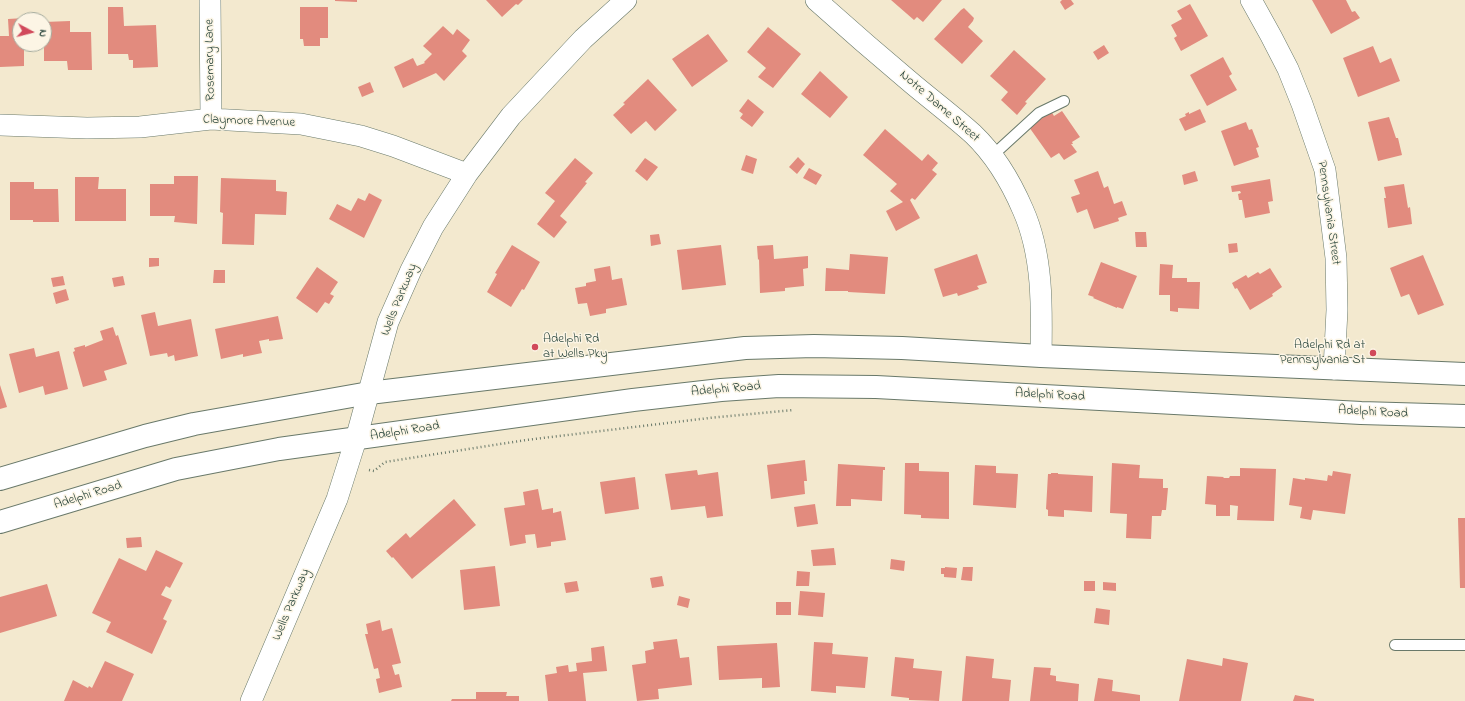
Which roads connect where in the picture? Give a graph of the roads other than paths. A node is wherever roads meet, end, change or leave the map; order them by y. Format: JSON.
{"nodes":[{"id":1,"x":210,"y":0,"type":"edge"},
{"id":2,"x":626,"y":0,"type":"edge"},
{"id":3,"x":816,"y":0,"type":"edge"},
{"id":4,"x":1251,"y":0,"type":"edge"},
{"id":5,"x":1064,"y":101,"type":"dead end"},
{"id":6,"x":211,"y":119,"type":"junction"},
{"id":7,"x":0,"y":125,"type":"edge"},
{"id":8,"x":992,"y":156,"type":"junction"},
{"id":9,"x":467,"y":174,"type":"junction"},
{"id":10,"x":1041,"y":356,"type":"junction"},
{"id":11,"x":1334,"y":369,"type":"junction"},
{"id":12,"x":1465,"y":374,"type":"edge"},
{"id":13,"x":369,"y":393,"type":"junction"},
{"id":14,"x":1465,"y":416,"type":"edge"},
{"id":15,"x":356,"y":439,"type":"junction"},
{"id":16,"x":0,"y":479,"type":"edge"},
{"id":17,"x":0,"y":522,"type":"edge"},
{"id":18,"x":1395,"y":645,"type":"dead end"},
{"id":19,"x":1465,"y":645,"type":"edge"},
{"id":20,"x":251,"y":701,"type":"edge"}],
"edges":[{"from":1,"to":6,"type":"street","name":"Rosemary Lane"},
{"from":2,"to":9,"type":"street","name":"Wells Parkway"},
{"from":3,"to":8,"type":"street","name":"Notre Dame Street"},
{"from":4,"to":11,"type":"street","name":"Pennsylvania Street"},
{"from":5,"to":8,"type":"lane"},
{"from":6,"to":7,"type":"street","name":"Claymore Avenue"},
{"from":6,"to":9,"type":"street","name":"Claymore Avenue"},
{"from":8,"to":10,"type":"street","name":"Notre Dame Street"},
{"from":9,"to":13,"type":"street","name":"Wells Parkway"},
{"from":10,"to":11,"type":"main road"},
{"from":10,"to":13,"type":"main road"},
{"from":11,"to":12,"type":"main road"},
{"from":13,"to":15,"type":"street","name":"Wells Parkway"},
{"from":13,"to":16,"type":"main road"},
{"from":14,"to":15,"type":"main road","name":"Adelphi Road"},
{"from":15,"to":17,"type":"main road","name":"Adelphi Road"},
{"from":15,"to":20,"type":"street","name":"Wells Parkway"},
{"from":18,"to":19,"type":"lane"}]}
